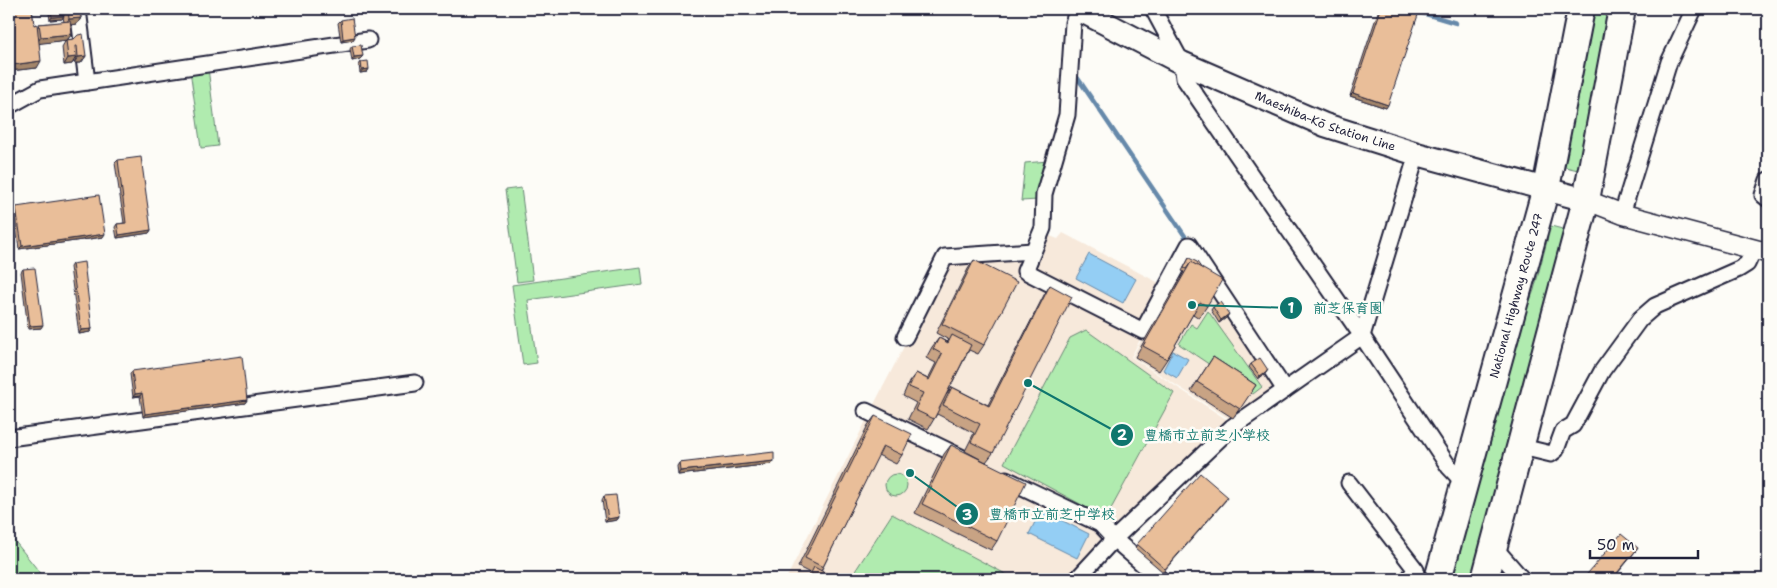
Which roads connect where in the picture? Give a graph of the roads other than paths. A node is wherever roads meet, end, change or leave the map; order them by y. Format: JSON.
{"nodes":[{"id":1,"x":78,"y":9,"type":"edge"},
{"id":2,"x":1078,"y":9,"type":"edge"},
{"id":3,"x":1153,"y":9,"type":"edge"},
{"id":4,"x":1581,"y":9,"type":"edge"},
{"id":5,"x":1622,"y":9,"type":"edge"},
{"id":6,"x":1694,"y":9,"type":"edge"},
{"id":7,"x":368,"y":40,"type":"dead end"},
{"id":8,"x":1182,"y":63,"type":"junction"},
{"id":9,"x":87,"y":82,"type":"junction"},
{"id":10,"x":9,"y":106,"type":"edge"},
{"id":11,"x":1417,"y":154,"type":"junction"},
{"id":12,"x":1768,"y":180,"type":"edge"},
{"id":13,"x":1546,"y":188,"type":"junction"},
{"id":14,"x":1768,"y":198,"type":"edge"},
{"id":15,"x":1586,"y":200,"type":"junction"},
{"id":16,"x":1622,"y":214,"type":"junction"},
{"id":17,"x":1033,"y":251,"type":"junction"},
{"id":18,"x":1761,"y":251,"type":"edge"},
{"id":19,"x":1362,"y":336,"type":"junction"},
{"id":20,"x":905,"y":337,"type":"dead end"},
{"id":21,"x":415,"y":383,"type":"dead end"},
{"id":22,"x":1285,"y":390,"type":"junction"},
{"id":23,"x":866,"y":411,"type":"dead end"},
{"id":24,"x":9,"y":438,"type":"edge"},
{"id":25,"x":1522,"y":447,"type":"junction"},
{"id":26,"x":974,"y":463,"type":"edge"},
{"id":27,"x":992,"y":472,"type":"edge"},
{"id":28,"x":1349,"y":482,"type":"dead end"},
{"id":29,"x":1464,"y":484,"type":"junction"},
{"id":30,"x":1114,"y":539,"type":"junction"},
{"id":31,"x":1494,"y":547,"type":"junction"},
{"id":32,"x":1077,"y":579,"type":"edge"},
{"id":33,"x":1160,"y":579,"type":"edge"},
{"id":34,"x":1408,"y":579,"type":"edge"},
{"id":35,"x":1438,"y":579,"type":"edge"},
{"id":36,"x":1485,"y":579,"type":"edge"},
{"id":37,"x":1522,"y":579,"type":"edge"}],
"edges":[{"from":1,"to":9,"type":"street"},
{"from":2,"to":8,"type":"main road","name":"Maeshiba-Kō Station Line"},
{"from":2,"to":17,"type":"street"},
{"from":3,"to":8,"type":"street"},
{"from":4,"to":13,"type":"highway","name":"National Highway Route 247"},
{"from":5,"to":15,"type":"highway"},
{"from":6,"to":16,"type":"street"},
{"from":7,"to":9,"type":"street"},
{"from":8,"to":11,"type":"main road","name":"Maeshiba-Kō Station Line"},
{"from":8,"to":19,"type":"street"},
{"from":9,"to":10,"type":"street"},
{"from":11,"to":13,"type":"main road","name":"Maeshiba-Kō Station Line"},
{"from":11,"to":19,"type":"street"},
{"from":12,"to":14,"type":"street"},
{"from":13,"to":15,"type":"main road","name":"Maeshiba-Kō Station Line"},
{"from":13,"to":29,"type":"highway","name":"National Highway Route 247"},
{"from":15,"to":16,"type":"street"},
{"from":15,"to":25,"type":"highway"},
{"from":16,"to":18,"type":"street"},
{"from":17,"to":20,"type":"street"},
{"from":17,"to":22,"type":"street"},
{"from":18,"to":25,"type":"street"},
{"from":19,"to":22,"type":"street"},
{"from":19,"to":29,"type":"street"},
{"from":21,"to":24,"type":"street"},
{"from":22,"to":30,"type":"street"},
{"from":23,"to":26,"type":"street"},
{"from":25,"to":31,"type":"highway"},
{"from":27,"to":30,"type":"street"},
{"from":28,"to":34,"type":"street"},
{"from":29,"to":35,"type":"highway","name":"National Highway Route 247"},
{"from":30,"to":32,"type":"street"},
{"from":30,"to":33,"type":"street"},
{"from":31,"to":36,"type":"highway"},
{"from":31,"to":37,"type":"street"}]}
